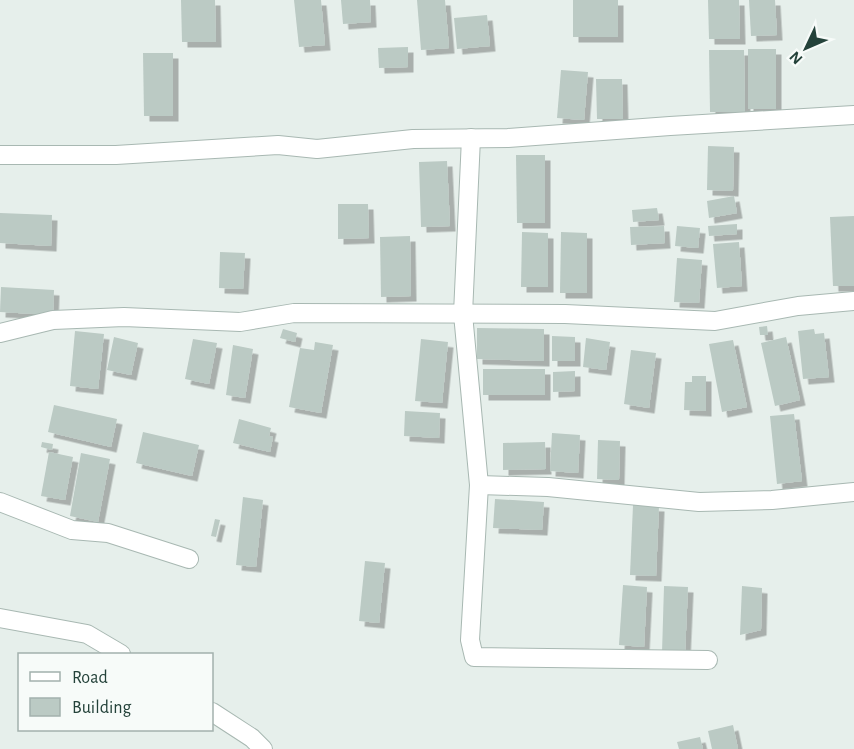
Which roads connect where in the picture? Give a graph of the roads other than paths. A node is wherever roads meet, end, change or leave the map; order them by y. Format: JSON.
{"nodes":[{"id":1,"x":854,"y":115,"type":"edge"},
{"id":2,"x":471,"y":138,"type":"junction"},
{"id":3,"x":0,"y":155,"type":"edge"},
{"id":4,"x":854,"y":301,"type":"edge"},
{"id":5,"x":463,"y":314,"type":"junction"},
{"id":6,"x":0,"y":333,"type":"edge"},
{"id":7,"x":479,"y":485,"type":"junction"},
{"id":8,"x":854,"y":492,"type":"edge"},
{"id":9,"x":0,"y":502,"type":"edge"},
{"id":10,"x":189,"y":559,"type":"dead end"},
{"id":11,"x":0,"y":618,"type":"edge"},
{"id":12,"x":119,"y":653,"type":"edge"},
{"id":13,"x":708,"y":660,"type":"dead end"},
{"id":14,"x":213,"y":713,"type":"edge"},
{"id":15,"x":263,"y":749,"type":"edge"}],
"edges":[{"from":1,"to":2,"type":"street"},
{"from":2,"to":3,"type":"street"},
{"from":2,"to":5,"type":"street"},
{"from":4,"to":5,"type":"street"},
{"from":5,"to":6,"type":"street"},
{"from":5,"to":7,"type":"street"},
{"from":7,"to":8,"type":"street"},
{"from":7,"to":13,"type":"street"},
{"from":9,"to":10,"type":"street"},
{"from":11,"to":12,"type":"street"},
{"from":14,"to":15,"type":"street"}]}
